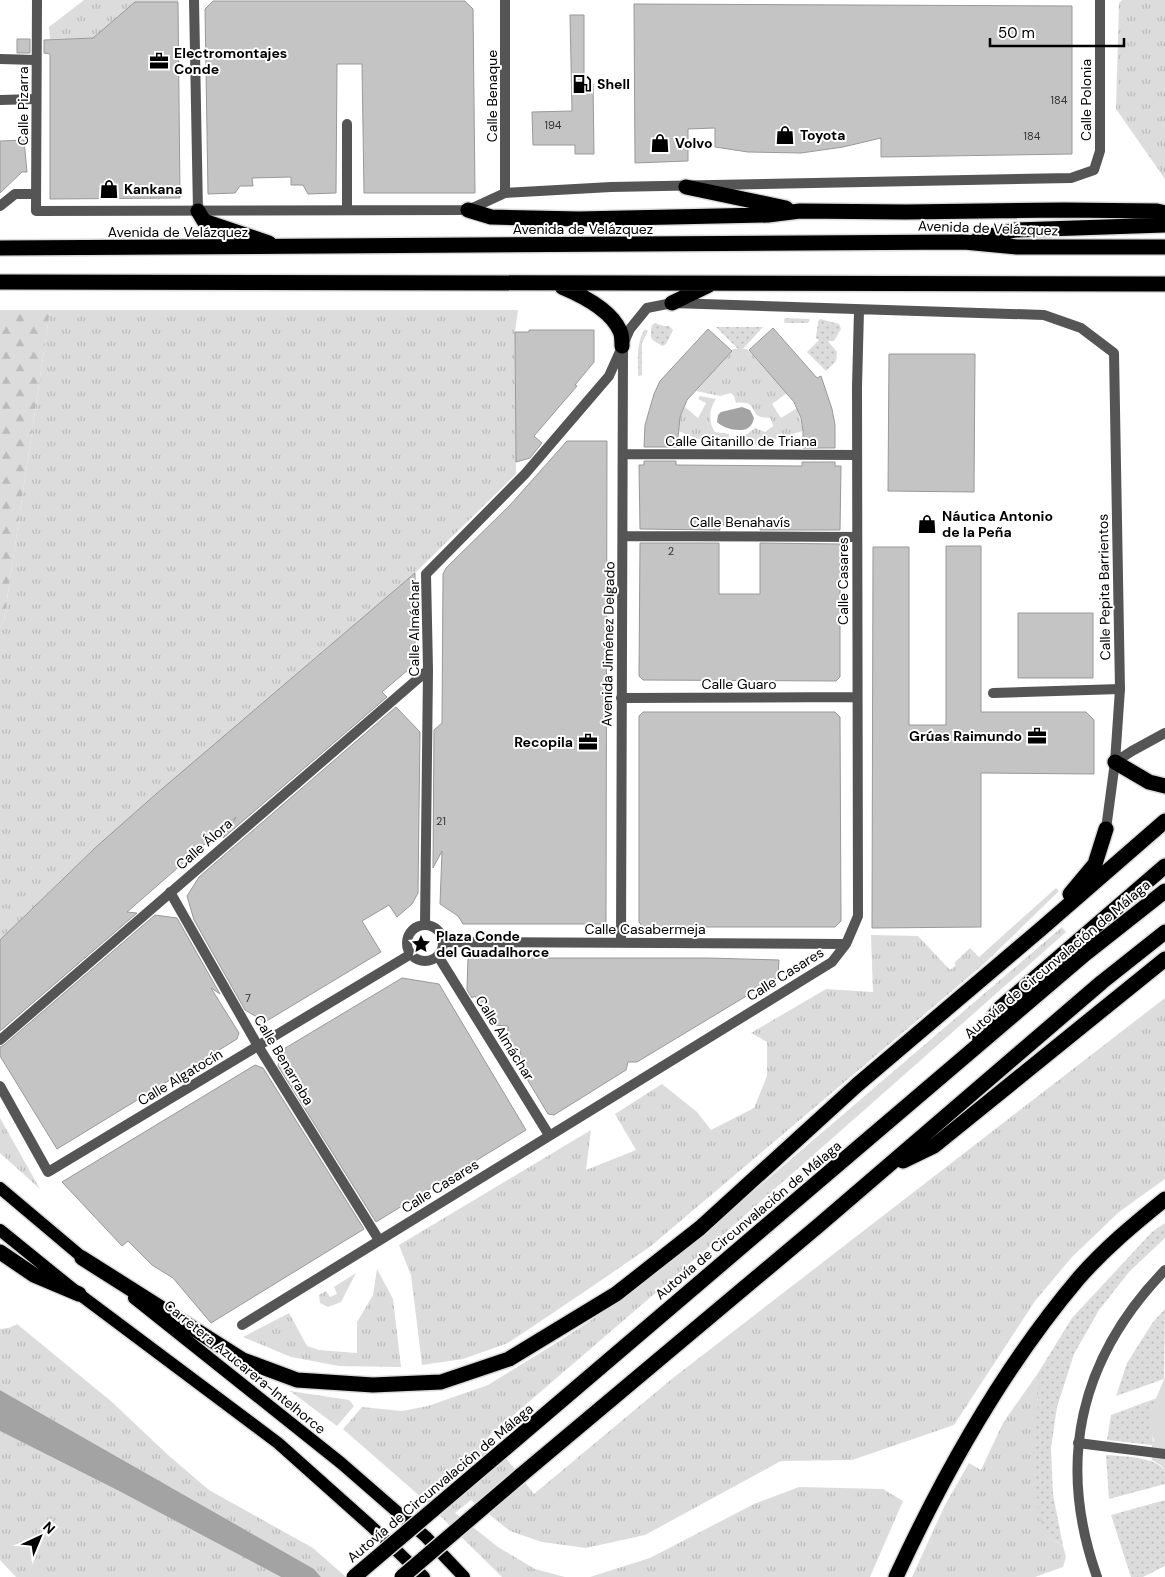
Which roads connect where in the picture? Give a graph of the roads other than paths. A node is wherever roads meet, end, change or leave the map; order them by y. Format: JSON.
{"nodes":[{"id":1,"x":37,"y":0,"type":"edge"},
{"id":2,"x":194,"y":0,"type":"edge"},
{"id":3,"x":505,"y":0,"type":"edge"},
{"id":4,"x":1100,"y":0,"type":"edge"},
{"id":5,"x":0,"y":59,"type":"edge"},
{"id":6,"x":36,"y":60,"type":"junction"},
{"id":7,"x":36,"y":99,"type":"junction"},
{"id":8,"x":0,"y":100,"type":"edge"},
{"id":9,"x":347,"y":124,"type":"dead end"},
{"id":10,"x":1094,"y":170,"type":"joint"},
{"id":11,"x":686,"y":187,"type":"junction"},
{"id":12,"x":505,"y":193,"type":"junction"},
{"id":13,"x":36,"y":194,"type":"junction"},
{"id":14,"x":0,"y":206,"type":"edge"},
{"id":15,"x":347,"y":210,"type":"junction"},
{"id":16,"x":468,"y":210,"type":"junction"},
{"id":17,"x":198,"y":211,"type":"junction"},
{"id":18,"x":800,"y":211,"type":"junction"},
{"id":19,"x":36,"y":212,"type":"joint"},
{"id":20,"x":1165,"y":214,"type":"edge"},
{"id":21,"x":1165,"y":225,"type":"edge"},
{"id":22,"x":964,"y":242,"type":"junction"},
{"id":23,"x":283,"y":247,"type":"junction"},
{"id":24,"x":1165,"y":247,"type":"edge"},
{"id":25,"x":0,"y":248,"type":"edge"},
{"id":26,"x":0,"y":282,"type":"edge"},
{"id":27,"x":553,"y":283,"type":"junction"},
{"id":28,"x":712,"y":283,"type":"junction"},
{"id":29,"x":1165,"y":284,"type":"edge"},
{"id":30,"x":672,"y":303,"type":"junction"},
{"id":31,"x":859,"y":310,"type":"junction"},
{"id":32,"x":622,"y":346,"type":"junction"},
{"id":33,"x":624,"y":454,"type":"junction"},
{"id":34,"x":857,"y":455,"type":"junction"},
{"id":35,"x":623,"y":536,"type":"junction"},
{"id":36,"x":857,"y":537,"type":"junction"},
{"id":37,"x":428,"y":670,"type":"junction"},
{"id":38,"x":1120,"y":689,"type":"junction"},
{"id":39,"x":993,"y":693,"type":"dead end"},
{"id":40,"x":857,"y":697,"type":"junction"},
{"id":41,"x":621,"y":698,"type":"junction"},
{"id":42,"x":1165,"y":733,"type":"edge"},
{"id":43,"x":1116,"y":762,"type":"junction"},
{"id":44,"x":1165,"y":786,"type":"edge"},
{"id":45,"x":1165,"y":821,"type":"edge"},
{"id":46,"x":1106,"y":829,"type":"joint"},
{"id":47,"x":1165,"y":866,"type":"edge"},
{"id":48,"x":1165,"y":891,"type":"edge"},
{"id":49,"x":170,"y":892,"type":"junction"},
{"id":50,"x":425,"y":925,"type":"junction"},
{"id":51,"x":1042,"y":928,"type":"junction"},
{"id":52,"x":1165,"y":932,"type":"edge"},
{"id":53,"x":443,"y":942,"type":"junction"},
{"id":54,"x":622,"y":943,"type":"junction"},
{"id":55,"x":846,"y":944,"type":"junction"},
{"id":56,"x":411,"y":954,"type":"junction"},
{"id":57,"x":438,"y":956,"type":"junction"},
{"id":58,"x":1165,"y":959,"type":"edge"},
{"id":59,"x":0,"y":1040,"type":"edge"},
{"id":60,"x":258,"y":1046,"type":"junction"},
{"id":61,"x":965,"y":1056,"type":"junction"},
{"id":62,"x":0,"y":1086,"type":"edge"},
{"id":63,"x":549,"y":1135,"type":"junction"},
{"id":64,"x":883,"y":1170,"type":"junction"},
{"id":65,"x":0,"y":1188,"type":"edge"},
{"id":66,"x":1165,"y":1199,"type":"edge"},
{"id":67,"x":0,"y":1230,"type":"edge"},
{"id":68,"x":379,"y":1240,"type":"junction"},
{"id":69,"x":0,"y":1252,"type":"edge"},
{"id":70,"x":82,"y":1258,"type":"junction"},
{"id":71,"x":1165,"y":1270,"type":"edge"},
{"id":72,"x":79,"y":1294,"type":"junction"},
{"id":73,"x":242,"y":1324,"type":"dead end"},
{"id":74,"x":1078,"y":1443,"type":"junction"},
{"id":75,"x":1165,"y":1454,"type":"edge"},
{"id":76,"x":354,"y":1577,"type":"edge"},
{"id":77,"x":402,"y":1577,"type":"edge"},
{"id":78,"x":424,"y":1577,"type":"edge"},
{"id":79,"x":464,"y":1577,"type":"edge"},
{"id":80,"x":896,"y":1577,"type":"edge"},
{"id":81,"x":1097,"y":1577,"type":"edge"}],
"edges":[{"from":1,"to":6,"type":"street","name":"Calle Pizarra"},
{"from":2,"to":17,"type":"street"},
{"from":3,"to":12,"type":"street","name":"Calle Benaque"},
{"from":4,"to":10,"type":"street","name":"Calle Polonia"},
{"from":5,"to":6,"type":"street"},
{"from":6,"to":7,"type":"street","name":"Calle Pizarra"},
{"from":7,"to":8,"type":"street"},
{"from":7,"to":13,"type":"street","name":"Calle Pizarra"},
{"from":9,"to":15,"type":"street"},
{"from":10,"to":11,"type":"street","name":"Avenida de Velázquez"},
{"from":11,"to":12,"type":"street","name":"Avenida de Velázquez"},
{"from":11,"to":18,"type":"highway"},
{"from":12,"to":16,"type":"street","name":"Avenida de Velázquez"},
{"from":13,"to":14,"type":"street"},
{"from":13,"to":19,"type":"street","name":"Calle Pizarra"},
{"from":15,"to":16,"type":"street","name":"Avenida de Velázquez"},
{"from":15,"to":17,"type":"street","name":"Avenida de Velázquez"},
{"from":16,"to":18,"type":"highway"},
{"from":17,"to":19,"type":"street","name":"Avenida de Velázquez"},
{"from":17,"to":23,"type":"highway"},
{"from":18,"to":20,"type":"highway"},
{"from":21,"to":22,"type":"highway"},
{"from":22,"to":23,"type":"highway","name":"Avenida de Velázquez"},
{"from":22,"to":24,"type":"highway","name":"Avenida de Velázquez"},
{"from":23,"to":25,"type":"highway","name":"Avenida de Velázquez"},
{"from":26,"to":27,"type":"highway"},
{"from":27,"to":28,"type":"highway"},
{"from":27,"to":32,"type":"highway"},
{"from":28,"to":29,"type":"highway"},
{"from":28,"to":30,"type":"highway"},
{"from":30,"to":31,"type":"street","name":"Calle Almáchar"},
{"from":30,"to":32,"type":"street","name":"Calle Almáchar"},
{"from":31,"to":34,"type":"street","name":"Calle Casares"},
{"from":31,"to":38,"type":"street","name":"Calle Pepita Barrientos"},
{"from":32,"to":33,"type":"street","name":"Avenida Jiménez Delgado"},
{"from":32,"to":37,"type":"street","name":"Calle Almáchar"},
{"from":33,"to":34,"type":"street","name":"Calle Gitanillo de Triana"},
{"from":33,"to":35,"type":"street","name":"Avenida Jiménez Delgado"},
{"from":34,"to":36,"type":"street","name":"Calle Casares"},
{"from":35,"to":36,"type":"street","name":"Calle Benahavís"},
{"from":35,"to":41,"type":"street","name":"Avenida Jiménez Delgado"},
{"from":36,"to":40,"type":"street","name":"Calle Casares"},
{"from":37,"to":49,"type":"street","name":"Calle Álora"},
{"from":37,"to":50,"type":"street","name":"Calle Almáchar"},
{"from":38,"to":39,"type":"street"},
{"from":38,"to":43,"type":"street","name":"Calle Pepita Barrientos"},
{"from":40,"to":41,"type":"street","name":"Calle Guaro"},
{"from":40,"to":55,"type":"street","name":"Calle Casares"},
{"from":41,"to":54,"type":"street","name":"Avenida Jiménez Delgado"},
{"from":42,"to":43,"type":"street"},
{"from":43,"to":44,"type":"highway"},
{"from":43,"to":46,"type":"street","name":"Calle Pepita Barrientos"},
{"from":45,"to":51,"type":"highway"},
{"from":46,"to":51,"type":"highway"},
{"from":47,"to":61,"type":"highway"},
{"from":48,"to":61,"type":"highway","name":"Autovía de Circunvalación de Málaga"},
{"from":49,"to":59,"type":"street","name":"Calle Álora"},
{"from":49,"to":60,"type":"street","name":"Calle Benarraba"},
{"from":50,"to":53,"type":"street"},
{"from":50,"to":56,"type":"street"},
{"from":51,"to":70,"type":"highway"},
{"from":52,"to":64,"type":"highway"},
{"from":53,"to":54,"type":"street","name":"Calle Casabermeja"},
{"from":53,"to":57,"type":"street"},
{"from":54,"to":55,"type":"street","name":"Calle Casabermeja"},
{"from":55,"to":63,"type":"street","name":"Calle Casares"},
{"from":56,"to":57,"type":"street"},
{"from":56,"to":60,"type":"street","name":"Calle Algatocín"},
{"from":57,"to":63,"type":"street","name":"Calle Almáchar"},
{"from":58,"to":64,"type":"highway"},
{"from":60,"to":62,"type":"street","name":"Calle Algatocín"},
{"from":60,"to":68,"type":"street","name":"Calle Benarraba"},
{"from":61,"to":76,"type":"highway","name":"Autovía de Circunvalación de Málaga","bridge":true},
{"from":63,"to":68,"type":"street","name":"Calle Casares"},
{"from":64,"to":77,"type":"highway","bridge":true},
{"from":65,"to":70,"type":"main road","name":"Carretera Azucarera-Intelhorce"},
{"from":66,"to":80,"type":"highway"},
{"from":67,"to":72,"type":"main road"},
{"from":68,"to":73,"type":"street","name":"Calle Casares"},
{"from":69,"to":72,"type":"highway"},
{"from":70,"to":79,"type":"main road","name":"Carretera Azucarera-Intelhorce"},
{"from":71,"to":74,"type":"street"},
{"from":72,"to":78,"type":"main road"},
{"from":74,"to":75,"type":"street"},
{"from":74,"to":81,"type":"street"}]}
